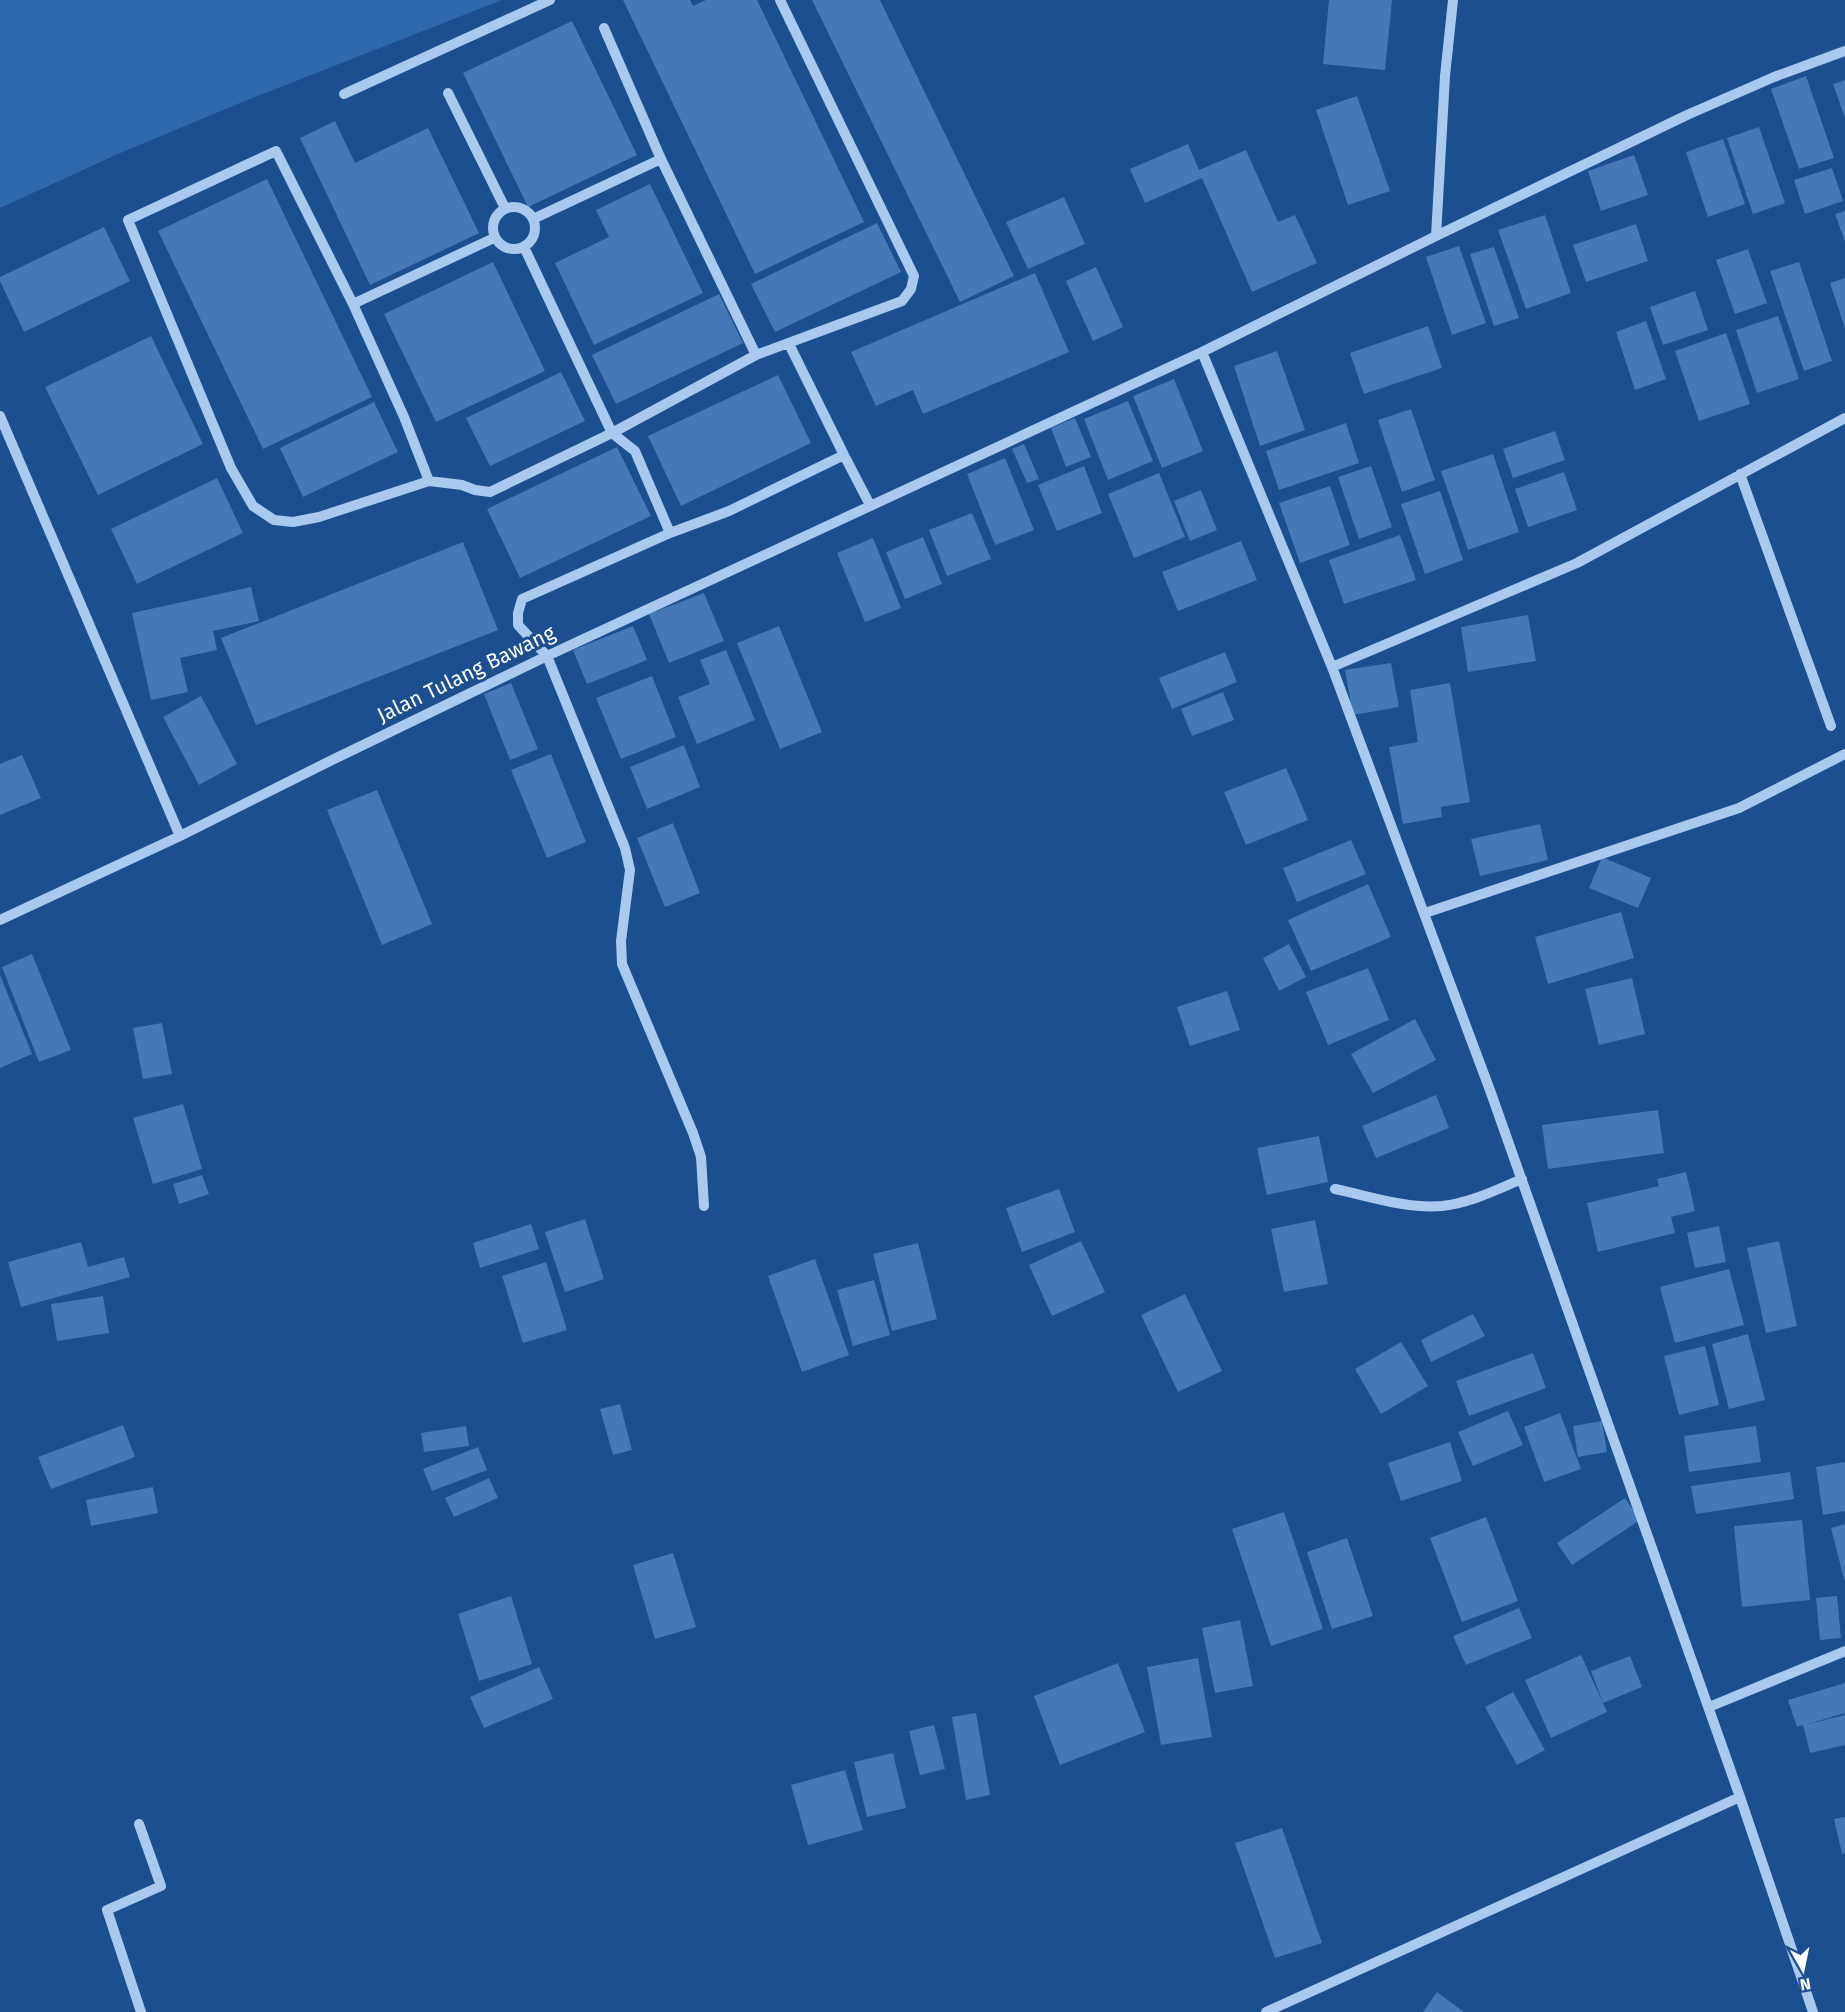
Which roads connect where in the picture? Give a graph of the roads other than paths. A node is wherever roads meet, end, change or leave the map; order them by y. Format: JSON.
{"nodes":[{"id":1,"x":549,"y":0,"type":"edge"},
{"id":2,"x":780,"y":0,"type":"edge"},
{"id":3,"x":1453,"y":0,"type":"edge"},
{"id":4,"x":604,"y":28,"type":"dead end"},
{"id":5,"x":1845,"y":51,"type":"edge"},
{"id":6,"x":448,"y":93,"type":"dead end"},
{"id":7,"x":344,"y":94,"type":"dead end"},
{"id":8,"x":661,"y":159,"type":"junction"},
{"id":9,"x":505,"y":208,"type":"junction"},
{"id":10,"x":533,"y":219,"type":"junction"},
{"id":11,"x":1436,"y":236,"type":"junction"},
{"id":12,"x":494,"y":238,"type":"junction"},
{"id":13,"x":524,"y":247,"type":"junction"},
{"id":14,"x":353,"y":304,"type":"junction"},
{"id":15,"x":789,"y":344,"type":"junction"},
{"id":16,"x":1202,"y":352,"type":"junction"},
{"id":17,"x":756,"y":356,"type":"junction"},
{"id":18,"x":0,"y":416,"type":"edge"},
{"id":19,"x":1845,"y":418,"type":"edge"},
{"id":20,"x":612,"y":433,"type":"junction"},
{"id":21,"x":844,"y":455,"type":"junction"},
{"id":22,"x":1740,"y":474,"type":"junction"},
{"id":23,"x":429,"y":481,"type":"junction"},
{"id":24,"x":870,"y":505,"type":"junction"},
{"id":25,"x":669,"y":533,"type":"junction"},
{"id":26,"x":547,"y":656,"type":"junction"},
{"id":27,"x":1332,"y":667,"type":"junction"},
{"id":28,"x":1831,"y":726,"type":"dead end"},
{"id":29,"x":1845,"y":754,"type":"edge"},
{"id":30,"x":180,"y":836,"type":"junction"},
{"id":31,"x":1425,"y":913,"type":"junction"},
{"id":32,"x":0,"y":920,"type":"edge"},
{"id":33,"x":1522,"y":1179,"type":"junction"},
{"id":34,"x":1335,"y":1189,"type":"dead end"},
{"id":35,"x":704,"y":1206,"type":"dead end"},
{"id":36,"x":1845,"y":1651,"type":"edge"},
{"id":37,"x":1709,"y":1707,"type":"junction"},
{"id":38,"x":1740,"y":1797,"type":"junction"},
{"id":39,"x":139,"y":1824,"type":"dead end"},
{"id":40,"x":141,"y":2012,"type":"edge"},
{"id":41,"x":1266,"y":2012,"type":"edge"},
{"id":42,"x":1813,"y":2012,"type":"edge"}],
"edges":[{"from":1,"to":7,"type":"street"},
{"from":2,"to":15,"type":"street"},
{"from":3,"to":11,"type":"street"},
{"from":4,"to":8,"type":"street"},
{"from":5,"to":11,"type":"street","name":"Jalan Tulang Bawang"},
{"from":6,"to":9,"type":"street"},
{"from":8,"to":10,"type":"street"},
{"from":8,"to":17,"type":"street"},
{"from":9,"to":10,"type":"street"},
{"from":9,"to":12,"type":"street"},
{"from":10,"to":13,"type":"street"},
{"from":11,"to":16,"type":"street","name":"Jalan Tulang Bawang"},
{"from":12,"to":13,"type":"street"},
{"from":12,"to":14,"type":"street"},
{"from":13,"to":20,"type":"street"},
{"from":14,"to":23,"type":"street"},
{"from":14,"to":23,"type":"street"},
{"from":15,"to":17,"type":"street"},
{"from":15,"to":21,"type":"street"},
{"from":16,"to":24,"type":"street","name":"Jalan Tulang Bawang"},
{"from":16,"to":27,"type":"street"},
{"from":17,"to":20,"type":"street"},
{"from":18,"to":30,"type":"street"},
{"from":19,"to":22,"type":"street"},
{"from":20,"to":23,"type":"street"},
{"from":20,"to":25,"type":"street"},
{"from":21,"to":24,"type":"street"},
{"from":21,"to":25,"type":"street"},
{"from":22,"to":27,"type":"street"},
{"from":22,"to":28,"type":"street"},
{"from":24,"to":26,"type":"street","name":"Jalan Tulang Bawang"},
{"from":25,"to":26,"type":"street"},
{"from":26,"to":30,"type":"street","name":"Jalan Tulang Bawang"},
{"from":26,"to":35,"type":"street"},
{"from":27,"to":31,"type":"street"},
{"from":29,"to":31,"type":"street"},
{"from":30,"to":32,"type":"street","name":"Jalan Tulang Bawang"},
{"from":31,"to":33,"type":"street"},
{"from":33,"to":34,"type":"street"},
{"from":33,"to":37,"type":"street"},
{"from":36,"to":37,"type":"street"},
{"from":37,"to":38,"type":"street"},
{"from":38,"to":41,"type":"street"},
{"from":38,"to":42,"type":"street"},
{"from":39,"to":40,"type":"street"}]}
